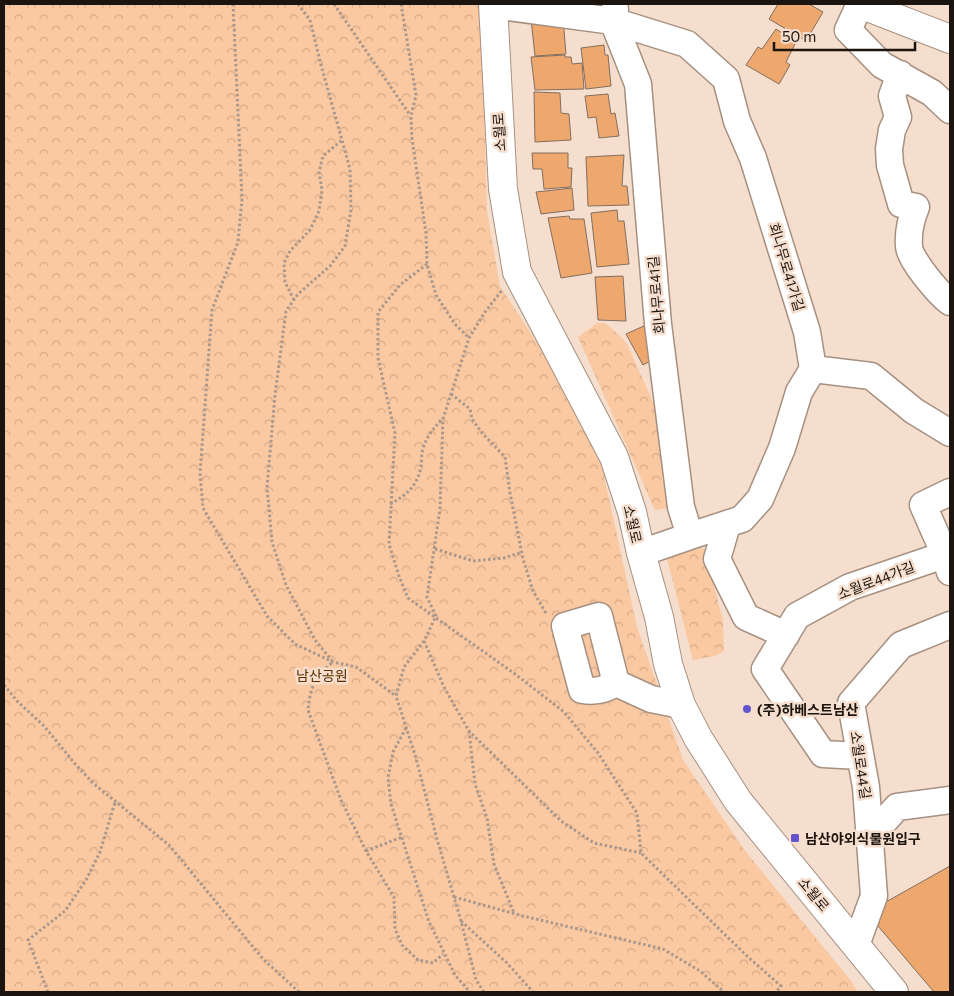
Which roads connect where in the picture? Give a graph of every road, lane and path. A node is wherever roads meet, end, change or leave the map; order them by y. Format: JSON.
{"nodes":[{"id":1,"x":234,"y":4,"type":"edge"},
{"id":2,"x":298,"y":4,"type":"edge"},
{"id":3,"x":334,"y":4,"type":"edge"},
{"id":4,"x":401,"y":4,"type":"edge"},
{"id":5,"x":860,"y":4,"type":"edge"},
{"id":6,"x":493,"y":5,"type":"edge"},
{"id":7,"x":615,"y":12,"type":"edge"},
{"id":8,"x":950,"y":39,"type":"edge"},
{"id":9,"x":900,"y":74,"type":"junction"},
{"id":10,"x":950,"y":110,"type":"edge"},
{"id":11,"x":411,"y":116,"type":"junction"},
{"id":12,"x":342,"y":140,"type":"junction"},
{"id":13,"x":427,"y":264,"type":"junction"},
{"id":14,"x":517,"y":272,"type":"junction"},
{"id":15,"x":294,"y":300,"type":"junction"},
{"id":16,"x":950,"y":302,"type":"edge"},
{"id":17,"x":469,"y":338,"type":"junction"},
{"id":18,"x":812,"y":369,"type":"junction"},
{"id":19,"x":451,"y":394,"type":"junction"},
{"id":20,"x":443,"y":419,"type":"junction"},
{"id":21,"x":950,"y":433,"type":"edge"},
{"id":22,"x":950,"y":492,"type":"edge"},
{"id":23,"x":390,"y":504,"type":"junction"},
{"id":24,"x":727,"y":525,"type":"junction"},
{"id":25,"x":690,"y":536,"type":"junction"},
{"id":26,"x":434,"y":549,"type":"junction"},
{"id":27,"x":522,"y":552,"type":"junction"},
{"id":28,"x":640,"y":554,"type":"junction"},
{"id":29,"x":949,"y":560,"type":"edge"},
{"id":30,"x":436,"y":616,"type":"junction"},
{"id":31,"x":950,"y":625,"type":"edge"},
{"id":32,"x":565,"y":626,"type":"junction"},
{"id":33,"x":786,"y":635,"type":"junction"},
{"id":34,"x":424,"y":641,"type":"junction"},
{"id":35,"x":333,"y":662,"type":"junction"},
{"id":36,"x":616,"y":683,"type":"junction"},
{"id":37,"x":4,"y":685,"type":"edge"},
{"id":38,"x":396,"y":696,"type":"junction"},
{"id":39,"x":681,"y":705,"type":"junction"},
{"id":40,"x":406,"y":728,"type":"junction"},
{"id":41,"x":469,"y":731,"type":"junction"},
{"id":42,"x":860,"y":756,"type":"junction"},
{"id":43,"x":950,"y":800,"type":"edge"},
{"id":44,"x":115,"y":802,"type":"junction"},
{"id":45,"x":402,"y":837,"type":"junction"},
{"id":46,"x":870,"y":837,"type":"junction"},
{"id":47,"x":366,"y":851,"type":"junction"},
{"id":48,"x":641,"y":853,"type":"junction"},
{"id":49,"x":454,"y":897,"type":"junction"},
{"id":50,"x":514,"y":914,"type":"junction"},
{"id":51,"x":461,"y":921,"type":"junction"},
{"id":52,"x":856,"y":945,"type":"junction"},
{"id":53,"x":443,"y":954,"type":"junction"},
{"id":54,"x":48,"y":992,"type":"edge"},
{"id":55,"x":299,"y":992,"type":"edge"},
{"id":56,"x":470,"y":992,"type":"edge"},
{"id":57,"x":484,"y":992,"type":"edge"},
{"id":58,"x":533,"y":992,"type":"edge"},
{"id":59,"x":724,"y":992,"type":"edge"},
{"id":60,"x":776,"y":992,"type":"edge"},
{"id":61,"x":894,"y":992,"type":"edge"}],
"edges":[{"from":1,"to":35,"type":"path"},
{"from":2,"to":12,"type":"path"},
{"from":3,"to":11,"type":"path"},
{"from":4,"to":11,"type":"path"},
{"from":5,"to":8,"type":"main road"},
{"from":5,"to":9,"type":"street"},
{"from":6,"to":7,"type":"street","name":"소월로"},
{"from":6,"to":14,"type":"main road","name":"소월로"},
{"from":7,"to":18,"type":"street","name":"회나무로41가길"},
{"from":7,"to":25,"type":"street","name":"회나무로41길"},
{"from":9,"to":10,"type":"street"},
{"from":9,"to":16,"type":"street"},
{"from":11,"to":13,"type":"path"},
{"from":12,"to":15,"type":"path"},
{"from":12,"to":15,"type":"path"},
{"from":13,"to":17,"type":"path"},
{"from":13,"to":23,"type":"path"},
{"from":14,"to":17,"type":"path"},
{"from":14,"to":28,"type":"main road","name":"소월로"},
{"from":15,"to":35,"type":"path"},
{"from":17,"to":19,"type":"path"},
{"from":18,"to":21,"type":"street"},
{"from":18,"to":24,"type":"street"},
{"from":19,"to":20,"type":"path"},
{"from":19,"to":27,"type":"path"},
{"from":20,"to":23,"type":"path"},
{"from":20,"to":26,"type":"path"},
{"from":22,"to":29,"type":"street"},
{"from":23,"to":30,"type":"path"},
{"from":24,"to":25,"type":"street"},
{"from":24,"to":33,"type":"street"},
{"from":25,"to":28,"type":"street"},
{"from":26,"to":27,"type":"path"},
{"from":26,"to":30,"type":"path"},
{"from":27,"to":32,"type":"path"},
{"from":28,"to":39,"type":"main road","name":"소월로"},
{"from":29,"to":33,"type":"street","name":"소월로44가길"},
{"from":30,"to":34,"type":"path"},
{"from":30,"to":48,"type":"path"},
{"from":31,"to":42,"type":"street","name":"소월로44길"},
{"from":32,"to":36,"type":"street"},
{"from":32,"to":36,"type":"street"},
{"from":33,"to":42,"type":"street","name":"소월로44가길"},
{"from":34,"to":38,"type":"path"},
{"from":34,"to":41,"type":"path"},
{"from":35,"to":38,"type":"path"},
{"from":35,"to":47,"type":"path"},
{"from":36,"to":39,"type":"street"},
{"from":37,"to":44,"type":"path"},
{"from":38,"to":40,"type":"path"},
{"from":39,"to":52,"type":"main road","name":"소월로"},
{"from":40,"to":45,"type":"path"},
{"from":40,"to":49,"type":"path"},
{"from":41,"to":48,"type":"path"},
{"from":41,"to":50,"type":"path"},
{"from":42,"to":46,"type":"street","name":"소월로44길"},
{"from":43,"to":46,"type":"street"},
{"from":44,"to":54,"type":"path"},
{"from":44,"to":55,"type":"path"},
{"from":45,"to":47,"type":"path"},
{"from":45,"to":53,"type":"path"},
{"from":46,"to":52,"type":"street","name":"소월로44길"},
{"from":47,"to":53,"type":"path"},
{"from":48,"to":60,"type":"path"},
{"from":49,"to":50,"type":"path"},
{"from":49,"to":51,"type":"path"},
{"from":50,"to":59,"type":"path"},
{"from":51,"to":57,"type":"path"},
{"from":51,"to":58,"type":"path"},
{"from":52,"to":61,"type":"main road","name":"소월로"},
{"from":53,"to":56,"type":"path"}]}
